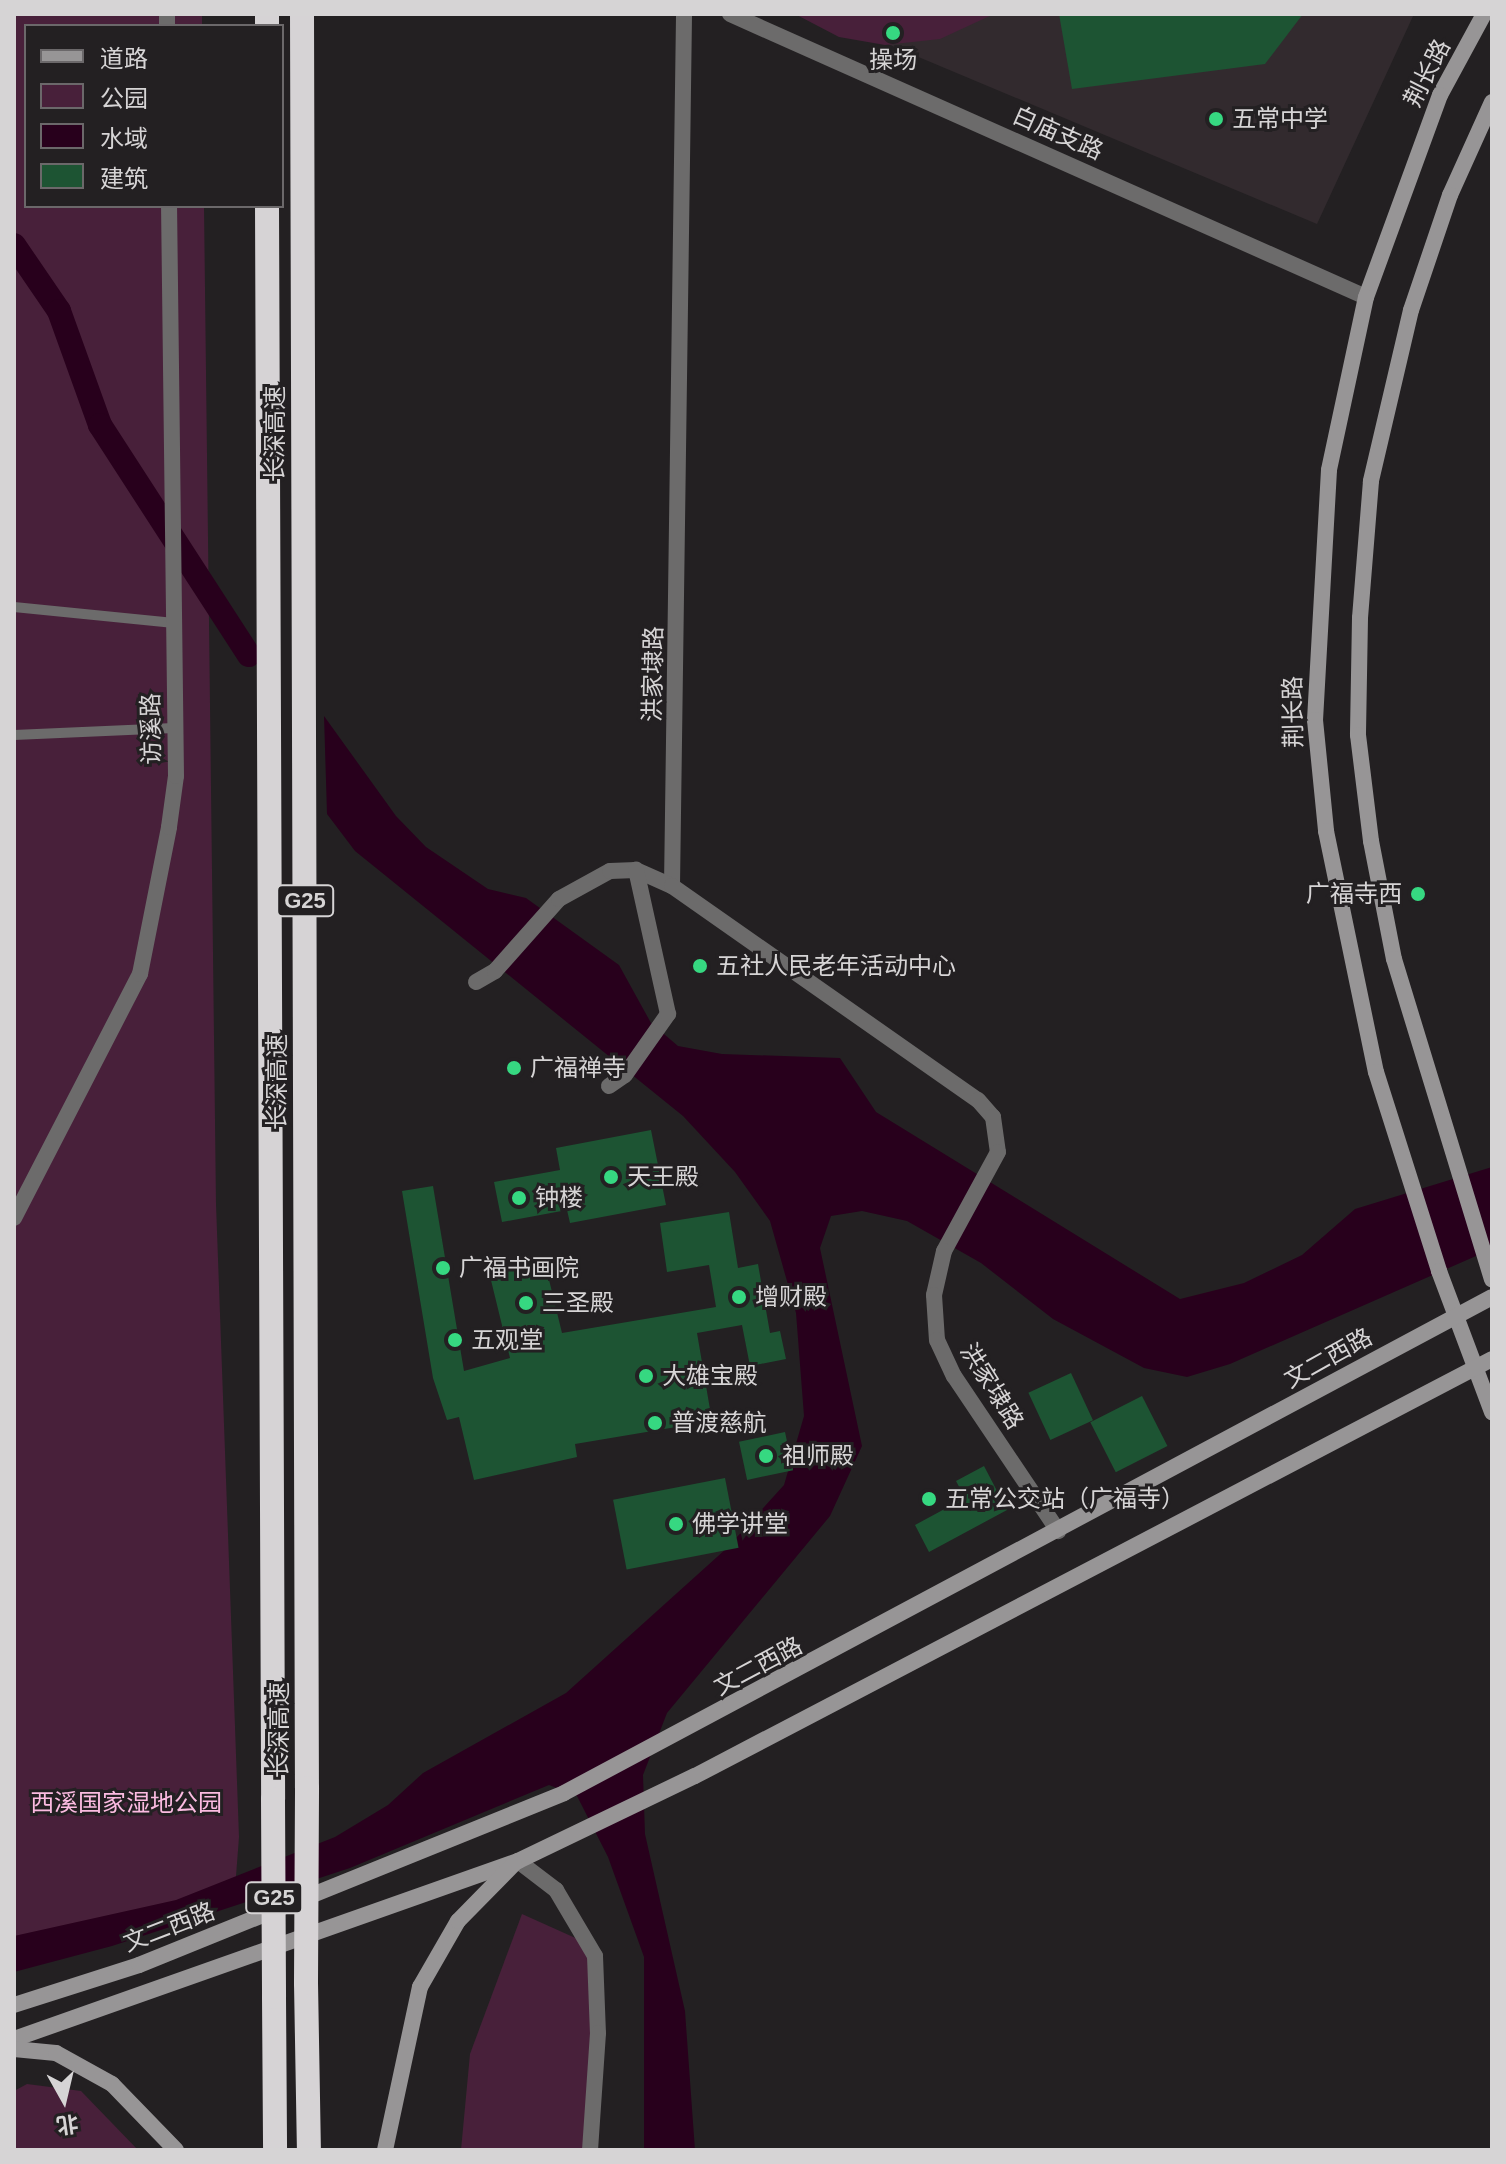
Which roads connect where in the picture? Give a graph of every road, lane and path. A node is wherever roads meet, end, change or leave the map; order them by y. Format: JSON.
{"nodes":[{"id":1,"x":302,"y":14,"type":"edge"},
{"id":2,"x":684,"y":14,"type":"edge"},
{"id":3,"x":730,"y":14,"type":"edge"},
{"id":4,"x":1484,"y":14,"type":"edge"},
{"id":5,"x":1492,"y":102,"type":"edge"},
{"id":6,"x":169,"y":208,"type":"edge"},
{"id":7,"x":267,"y":208,"type":"edge"},
{"id":8,"x":1366,"y":297,"type":"junction"},
{"id":9,"x":14,"y":607,"type":"edge"},
{"id":10,"x":174,"y":623,"type":"junction"},
{"id":11,"x":174,"y":728,"type":"junction"},
{"id":12,"x":14,"y":735,"type":"edge"},
{"id":13,"x":636,"y":870,"type":"junction"},
{"id":14,"x":672,"y":886,"type":"junction"},
{"id":15,"x":476,"y":982,"type":"dead end"},
{"id":16,"x":609,"y":1086,"type":"dead end"},
{"id":17,"x":14,"y":1218,"type":"edge"},
{"id":18,"x":1492,"y":1279,"type":"edge"},
{"id":19,"x":1492,"y":1297,"type":"edge"},
{"id":20,"x":1459,"y":1313,"type":"junction"},
{"id":21,"x":1484,"y":1363,"type":"edge"},
{"id":22,"x":1492,"y":1412,"type":"edge"},
{"id":23,"x":1058,"y":1531,"type":"junction"},
{"id":24,"x":518,"y":1861,"type":"junction"},
{"id":25,"x":14,"y":2005,"type":"edge"},
{"id":26,"x":14,"y":2039,"type":"edge"},
{"id":27,"x":14,"y":2049,"type":"edge"},
{"id":28,"x":176,"y":2150,"type":"edge"},
{"id":29,"x":275,"y":2150,"type":"edge"},
{"id":30,"x":309,"y":2150,"type":"edge"},
{"id":31,"x":385,"y":2150,"type":"edge"},
{"id":32,"x":590,"y":2150,"type":"edge"}],
"edges":[{"from":1,"to":30,"type":"highway","name":"长深高速","number":"G25","bridge":true},
{"from":2,"to":14,"type":"street","name":"洪家埭路"},
{"from":3,"to":8,"type":"street","name":"白庙支路"},
{"from":4,"to":8,"type":"main road","name":"荆长路"},
{"from":5,"to":18,"type":"main road"},
{"from":6,"to":10,"type":"street","name":"访溪路"},
{"from":7,"to":29,"type":"highway","name":"长深高速","number":"G25","bridge":true},
{"from":8,"to":20,"type":"main road","name":"荆长路"},
{"from":9,"to":10,"type":"lane"},
{"from":10,"to":11,"type":"street","name":"访溪路"},
{"from":11,"to":12,"type":"lane"},
{"from":11,"to":17,"type":"street","name":"访溪路"},
{"from":13,"to":14,"type":"street"},
{"from":13,"to":15,"type":"street"},
{"from":13,"to":16,"type":"street"},
{"from":14,"to":23,"type":"street","name":"洪家埭路"},
{"from":19,"to":20,"type":"main road","name":"文二西路"},
{"from":20,"to":21,"type":"main road","name":"荆长路"},
{"from":20,"to":23,"type":"main road","name":"文二西路"},
{"from":21,"to":22,"type":"main road","name":"荆长路"},
{"from":21,"to":24,"type":"main road"},
{"from":23,"to":25,"type":"main road","name":"文二西路"},
{"from":24,"to":26,"type":"main road"},
{"from":24,"to":31,"type":"main road"},
{"from":24,"to":32,"type":"street"},
{"from":27,"to":28,"type":"main road"}]}
